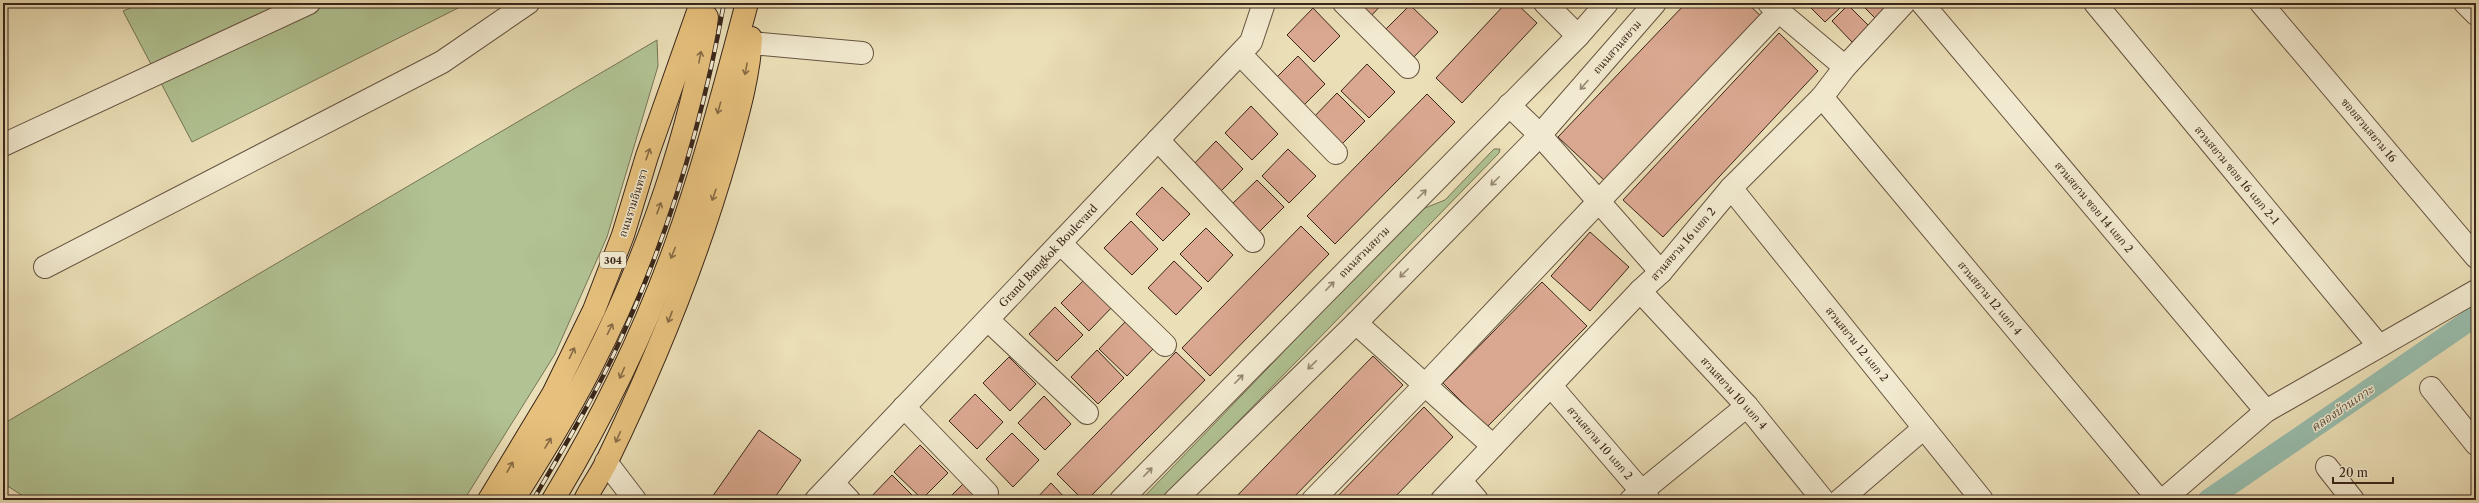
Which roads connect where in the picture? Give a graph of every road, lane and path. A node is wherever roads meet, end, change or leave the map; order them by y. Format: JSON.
{"nodes":[{"id":1,"x":309,"y":3,"type":"edge"},
{"id":2,"x":528,"y":3,"type":"edge"},
{"id":3,"x":701,"y":3,"type":"edge"},
{"id":4,"x":708,"y":3,"type":"edge"},
{"id":5,"x":747,"y":3,"type":"edge"},
{"id":6,"x":753,"y":3,"type":"edge"},
{"id":7,"x":1264,"y":3,"type":"edge"},
{"id":8,"x":1344,"y":3,"type":"edge"},
{"id":9,"x":1545,"y":3,"type":"edge"},
{"id":10,"x":1608,"y":3,"type":"edge"},
{"id":11,"x":1655,"y":3,"type":"edge"},
{"id":12,"x":1904,"y":3,"type":"edge"},
{"id":13,"x":1922,"y":3,"type":"edge"},
{"id":14,"x":2095,"y":3,"type":"edge"},
{"id":15,"x":2261,"y":3,"type":"edge"},
{"id":16,"x":2466,"y":3,"type":"edge"},
{"id":17,"x":1774,"y":7,"type":"edge"},
{"id":18,"x":2476,"y":14,"type":"edge"},
{"id":19,"x":1578,"y":36,"type":"junction"},
{"id":20,"x":751,"y":43,"type":"junction"},
{"id":21,"x":862,"y":53,"type":"dead end"},
{"id":22,"x":1240,"y":54,"type":"junction"},
{"id":23,"x":1408,"y":67,"type":"dead end"},
{"id":24,"x":1845,"y":67,"type":"junction"},
{"id":25,"x":1822,"y":97,"type":"junction"},
{"id":26,"x":1509,"y":105,"type":"junction"},
{"id":27,"x":1540,"y":135,"type":"junction"},
{"id":28,"x":1158,"y":140,"type":"junction"},
{"id":29,"x":3,"y":145,"type":"edge"},
{"id":30,"x":1336,"y":153,"type":"dead end"},
{"id":31,"x":1731,"y":188,"type":"junction"},
{"id":32,"x":1598,"y":203,"type":"junction"},
{"id":33,"x":1253,"y":241,"type":"dead end"},
{"id":34,"x":1060,"y":243,"type":"junction"},
{"id":35,"x":2476,"y":257,"type":"edge"},
{"id":36,"x":45,"y":267,"type":"dead end"},
{"id":37,"x":1661,"y":272,"type":"junction"},
{"id":38,"x":1640,"y":291,"type":"junction"},
{"id":39,"x":2476,"y":291,"type":"edge"},
{"id":40,"x":988,"y":320,"type":"junction"},
{"id":41,"x":1356,"y":323,"type":"junction"},
{"id":42,"x":1165,"y":345,"type":"dead end"},
{"id":43,"x":2379,"y":346,"type":"junction"},
{"id":44,"x":1425,"y":385,"type":"junction"},
{"id":45,"x":1551,"y":386,"type":"junction"},
{"id":46,"x":2431,"y":388,"type":"dead end"},
{"id":47,"x":1747,"y":406,"type":"junction"},
{"id":48,"x":904,"y":407,"type":"junction"},
{"id":49,"x":2266,"y":411,"type":"junction"},
{"id":50,"x":1087,"y":413,"type":"dead end"},
{"id":51,"x":1924,"y":428,"type":"junction"},
{"id":52,"x":2476,"y":444,"type":"edge"},
{"id":53,"x":1493,"y":446,"type":"junction"},
{"id":54,"x":606,"y":462,"type":"junction"},
{"id":55,"x":2327,"y":467,"type":"dead end"},
{"id":56,"x":1461,"y":481,"type":"junction"},
{"id":57,"x":833,"y":483,"type":"junction"},
{"id":58,"x":988,"y":493,"type":"dead end"},
{"id":59,"x":1641,"y":497,"type":"edge"},
{"id":60,"x":629,"y":498,"type":"edge"},
{"id":61,"x":489,"y":500,"type":"edge"},
{"id":62,"x":513,"y":500,"type":"edge"},
{"id":63,"x":553,"y":500,"type":"edge"},
{"id":64,"x":584,"y":500,"type":"edge"},
{"id":65,"x":816,"y":500,"type":"edge"},
{"id":66,"x":849,"y":500,"type":"edge"},
{"id":67,"x":1121,"y":500,"type":"edge"},
{"id":68,"x":1176,"y":500,"type":"edge"},
{"id":69,"x":1313,"y":500,"type":"edge"},
{"id":70,"x":1442,"y":500,"type":"edge"},
{"id":71,"x":1477,"y":500,"type":"edge"},
{"id":72,"x":1823,"y":500,"type":"edge"},
{"id":73,"x":1840,"y":500,"type":"edge"},
{"id":74,"x":1982,"y":500,"type":"edge"},
{"id":75,"x":2159,"y":500,"type":"edge"},
{"id":76,"x":2163,"y":500,"type":"edge"},
{"id":77,"x":2353,"y":500,"type":"edge"}],
"edges":[{"from":1,"to":29,"type":"street"},
{"from":2,"to":36,"type":"street"},
{"from":61,"to":3,"type":"highway","name":"ถนนรามอินทรา","number":"304","one_way":true},
{"from":62,"to":4,"type":"highway","number":"304","one_way":true},
{"from":5,"to":63,"type":"highway","one_way":true},
{"from":6,"to":20,"type":"highway"},
{"from":7,"to":22,"type":"street","name":"Grand Bangkok Boulevard"},
{"from":8,"to":23,"type":"street"},
{"from":9,"to":19,"type":"street"},
{"from":10,"to":19,"type":"street","name":"ถนนสวนสยาม"},
{"from":11,"to":27,"type":"street","name":"ถนนสวนสยาม","one_way":true},
{"from":12,"to":24,"type":"street","name":"สวนสยาม 16 แยก 2"},
{"from":13,"to":49,"type":"street","name":"สวนสยาม ซอย 14 แยก 2"},
{"from":14,"to":43,"type":"street","name":"สวนสยาม ซอย 16 แยก 2-1"},
{"from":15,"to":35,"type":"street","name":"ซอยสวนสยาม 16"},
{"from":16,"to":18,"type":"street"},
{"from":17,"to":24,"type":"street"},
{"from":17,"to":32,"type":"street"},
{"from":19,"to":26,"type":"street","name":"ถนนสวนสยาม"},
{"from":20,"to":21,"type":"street"},
{"from":20,"to":54,"type":"highway","one_way":true},
{"from":22,"to":28,"type":"street","name":"Grand Bangkok Boulevard"},
{"from":22,"to":30,"type":"street"},
{"from":24,"to":25,"type":"street","name":"สวนสยาม 16 แยก 2"},
{"from":25,"to":31,"type":"street","name":"สวนสยาม 16 แยก 2"},
{"from":25,"to":75,"type":"street","name":"สวนสยาม 12 แยก 4"},
{"from":26,"to":27,"type":"street"},
{"from":67,"to":26,"type":"street","name":"ถนนสวนสยาม","one_way":true},
{"from":27,"to":32,"type":"street"},
{"from":27,"to":41,"type":"street","name":"ถนนสวนสยาม","one_way":true},
{"from":28,"to":33,"type":"street"},
{"from":28,"to":34,"type":"street","name":"Grand Bangkok Boulevard"},
{"from":31,"to":37,"type":"street","name":"สวนสยาม 16 แยก 2"},
{"from":31,"to":51,"type":"street","name":"สวนสยาม 12 แยก 2"},
{"from":32,"to":37,"type":"street"},
{"from":32,"to":44,"type":"street"},
{"from":34,"to":40,"type":"street","name":"Grand Bangkok Boulevard"},
{"from":34,"to":42,"type":"street"},
{"from":37,"to":38,"type":"street","name":"สวนสยาม 16 แยก 2"},
{"from":38,"to":45,"type":"street","name":"สวนสยาม 16 แยก 2"},
{"from":38,"to":47,"type":"street","name":"สวนสยาม 10 แยก 4"},
{"from":39,"to":43,"type":"street"},
{"from":40,"to":48,"type":"street","name":"Grand Bangkok Boulevard"},
{"from":40,"to":50,"type":"street"},
{"from":41,"to":44,"type":"street"},
{"from":41,"to":68,"type":"street","name":"ถนนสวนสยาม","one_way":true},
{"from":43,"to":49,"type":"street"},
{"from":44,"to":53,"type":"street"},
{"from":44,"to":69,"type":"street"},
{"from":45,"to":53,"type":"street","name":"สวนสยาม 16 แยก 2"},
{"from":45,"to":59,"type":"street","name":"สวนสยาม 10 แยก 2"},
{"from":46,"to":52,"type":"street"},
{"from":47,"to":59,"type":"street"},
{"from":47,"to":72,"type":"street","name":"สวนสยาม 10 แยก 4"},
{"from":48,"to":57,"type":"street","name":"Grand Bangkok Boulevard"},
{"from":48,"to":58,"type":"street"},
{"from":49,"to":76,"type":"street"},
{"from":51,"to":73,"type":"street"},
{"from":51,"to":74,"type":"street","name":"สวนสยาม 12 แยก 2"},
{"from":53,"to":56,"type":"street","name":"สวนสยาม 16 แยก 2"},
{"from":54,"to":60,"type":"street"},
{"from":54,"to":64,"type":"highway"},
{"from":55,"to":77,"type":"street"},
{"from":56,"to":70,"type":"street","name":"สวนสยาม 16 แยก 2"},
{"from":56,"to":71,"type":"street"},
{"from":57,"to":65,"type":"street","name":"Grand Bangkok Boulevard"},
{"from":57,"to":66,"type":"street"}]}
